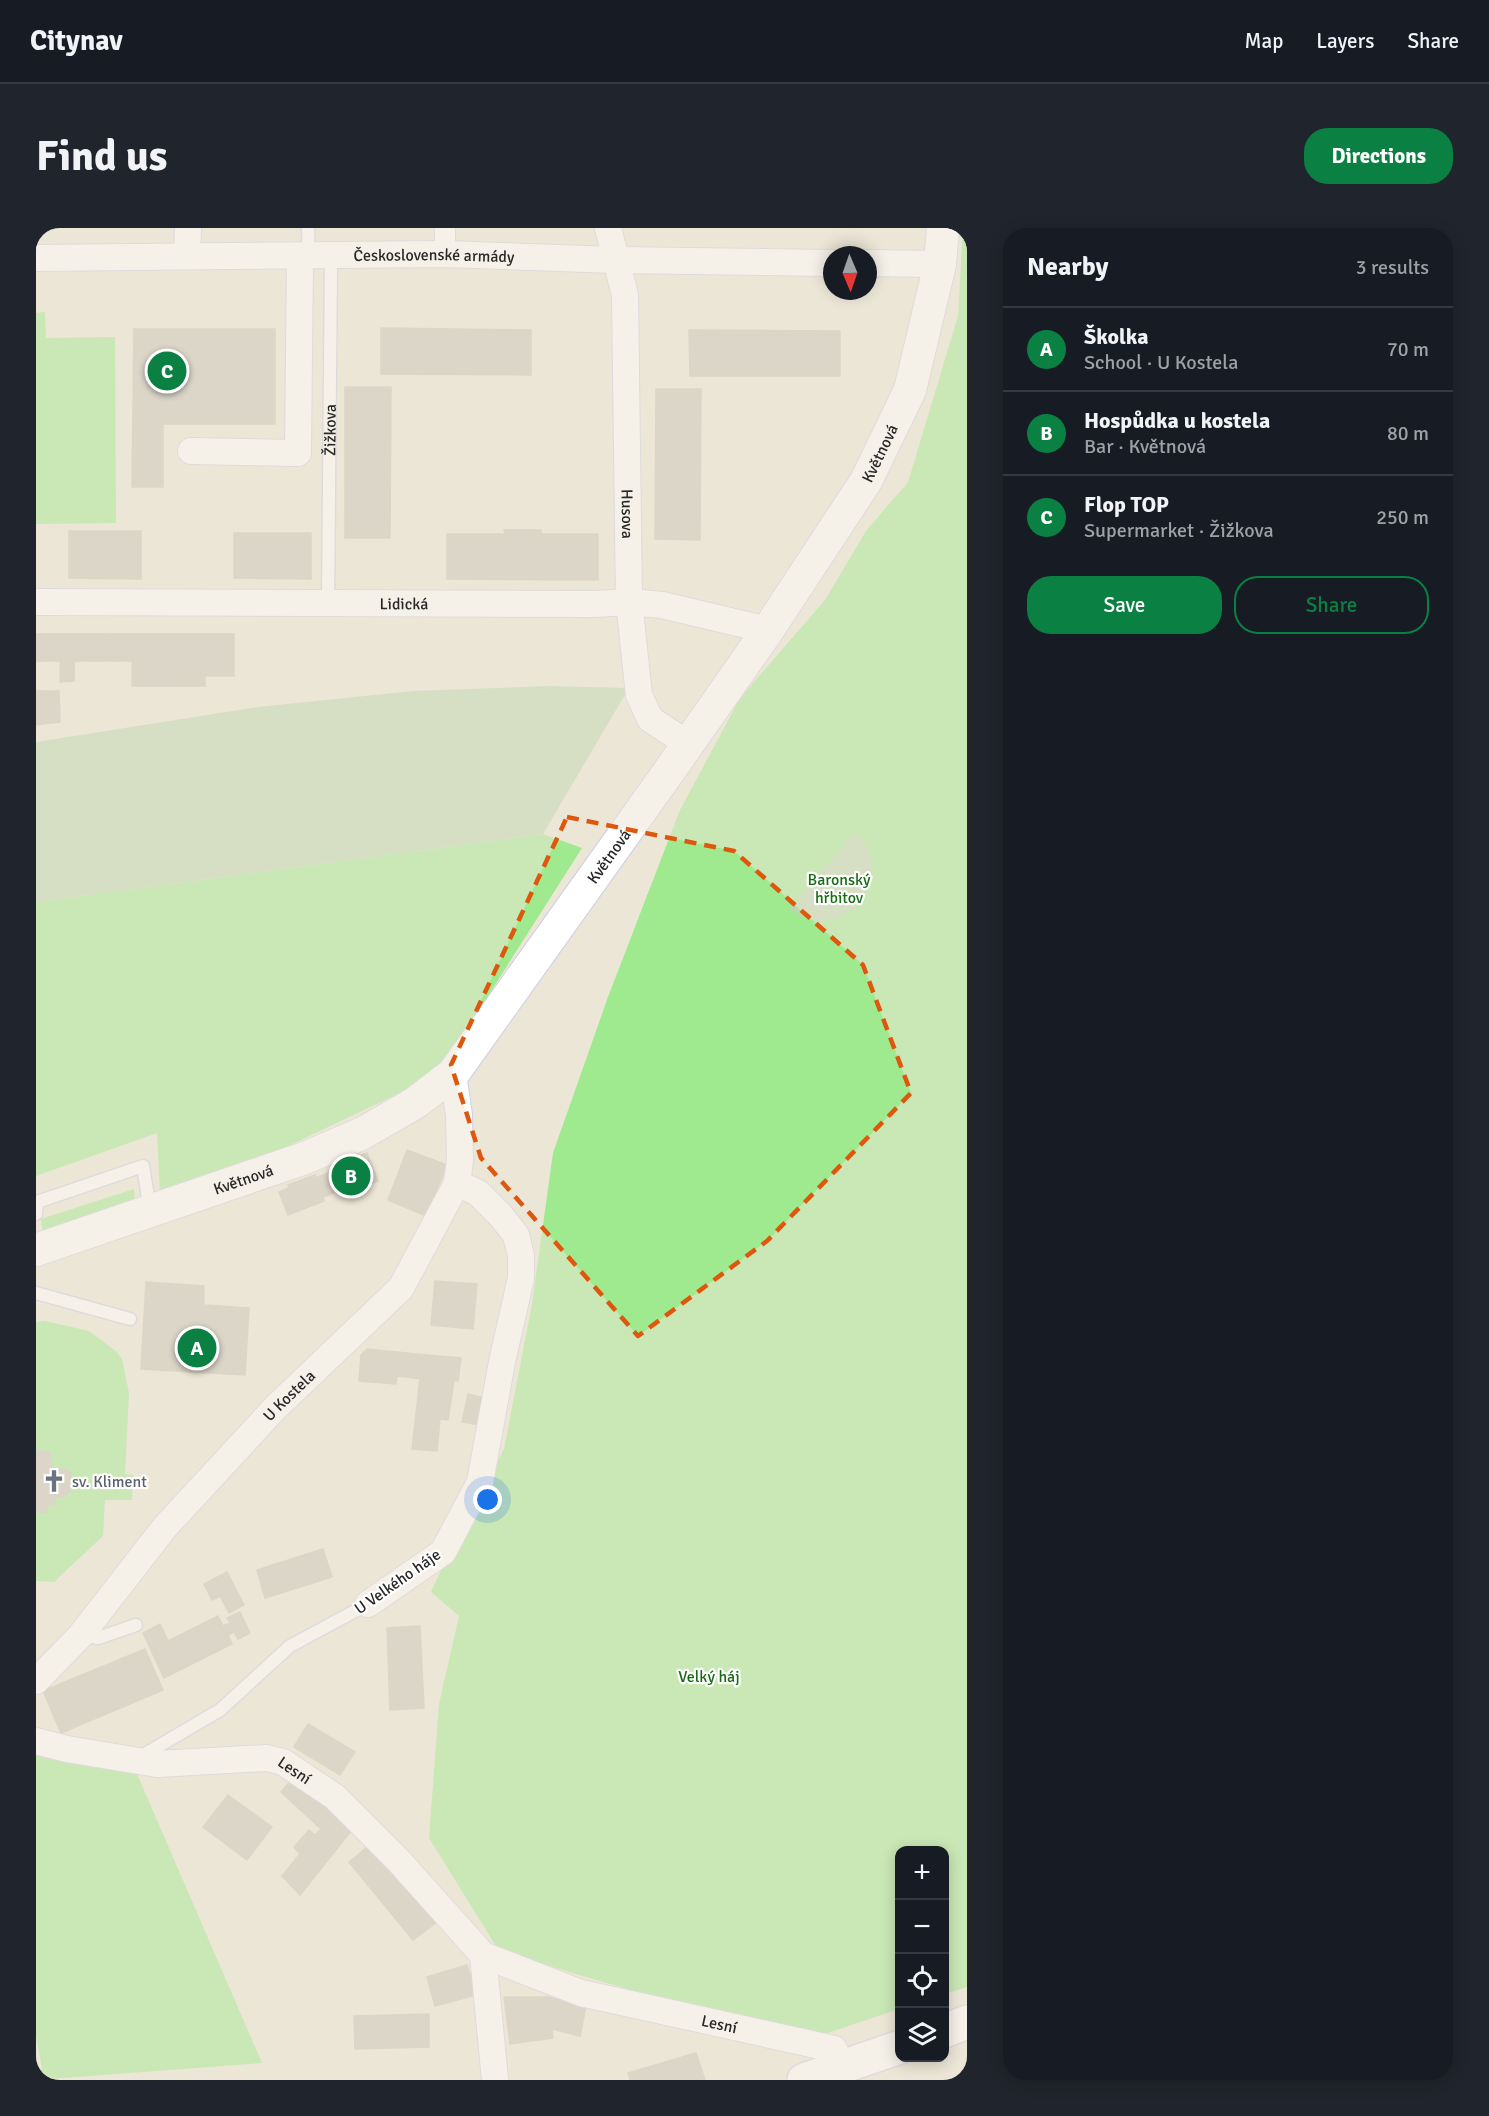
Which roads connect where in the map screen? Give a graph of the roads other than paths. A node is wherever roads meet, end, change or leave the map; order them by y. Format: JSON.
{"nodes":[{"id":1,"x":188,"y":228,"type":"edge"},
{"id":2,"x":308,"y":228,"type":"edge"},
{"id":3,"x":445,"y":228,"type":"edge"},
{"id":4,"x":608,"y":228,"type":"edge"},
{"id":5,"x":943,"y":228,"type":"edge"},
{"id":6,"x":445,"y":254,"type":"junction"},
{"id":7,"x":188,"y":256,"type":"junction"},
{"id":8,"x":313,"y":256,"type":"junction"},
{"id":9,"x":36,"y":258,"type":"edge"},
{"id":10,"x":616,"y":260,"type":"junction"},
{"id":11,"x":823,"y":263,"type":"edge"},
{"id":12,"x":877,"y":263,"type":"edge"},
{"id":13,"x":940,"y":264,"type":"junction"},
{"id":14,"x":191,"y":451,"type":"dead end"},
{"id":15,"x":36,"y":602,"type":"edge"},
{"id":16,"x":629,"y":602,"type":"junction"},
{"id":17,"x":328,"y":604,"type":"junction"},
{"id":18,"x":768,"y":630,"type":"junction"},
{"id":19,"x":688,"y":744,"type":"junction"},
{"id":20,"x":453,"y":1074,"type":"junction"},
{"id":21,"x":457,"y":1183,"type":"junction"},
{"id":22,"x":151,"y":1211,"type":"junction"},
{"id":23,"x":36,"y":1214,"type":"edge"},
{"id":24,"x":36,"y":1250,"type":"edge"},
{"id":25,"x":36,"y":1293,"type":"edge"},
{"id":26,"x":129,"y":1319,"type":"dead end"},
{"id":27,"x":368,"y":1604,"type":"joint"},
{"id":28,"x":136,"y":1625,"type":"dead end"},
{"id":29,"x":81,"y":1635,"type":"junction"},
{"id":30,"x":36,"y":1681,"type":"edge"},
{"id":31,"x":36,"y":1741,"type":"edge"},
{"id":32,"x":133,"y":1761,"type":"junction"},
{"id":33,"x":483,"y":1954,"type":"junction"},
{"id":34,"x":967,"y":2022,"type":"edge"},
{"id":35,"x":949,"y":2029,"type":"edge"},
{"id":36,"x":895,"y":2049,"type":"edge"},
{"id":37,"x":842,"y":2068,"type":"junction"},
{"id":38,"x":495,"y":2080,"type":"edge"},
{"id":39,"x":804,"y":2080,"type":"edge"}],
"edges":[{"from":1,"to":7,"type":"street"},
{"from":2,"to":8,"type":"lane"},
{"from":3,"to":6,"type":"street"},
{"from":4,"to":10,"type":"street","name":"Husova"},
{"from":5,"to":13,"type":"street","name":"Květnová"},
{"from":6,"to":8,"type":"street","name":"Československé armády"},
{"from":6,"to":10,"type":"street","name":"Československé armády"},
{"from":7,"to":8,"type":"street","name":"Československé armády"},
{"from":7,"to":9,"type":"street","name":"Československé armády"},
{"from":8,"to":14,"type":"street","name":"Žižkova"},
{"from":8,"to":17,"type":"lane","name":"Žižkova"},
{"from":10,"to":11,"type":"street","name":"Československé armády"},
{"from":10,"to":16,"type":"street","name":"Husova"},
{"from":12,"to":13,"type":"street"},
{"from":13,"to":18,"type":"street","name":"Květnová"},
{"from":15,"to":17,"type":"street","name":"Lidická"},
{"from":16,"to":17,"type":"street","name":"Lidická"},
{"from":16,"to":18,"type":"street","name":"Lidická"},
{"from":16,"to":19,"type":"street","name":"Husova"},
{"from":18,"to":19,"type":"street","name":"Květnová"},
{"from":19,"to":20,"type":"street","name":"Květnová"},
{"from":20,"to":21,"type":"street","name":"U Kostela"},
{"from":20,"to":22,"type":"street","name":"Květnová"},
{"from":21,"to":27,"type":"street","name":"U Velkého háje"},
{"from":21,"to":29,"type":"street","name":"U Kostela"},
{"from":22,"to":23,"type":"lane"},
{"from":22,"to":24,"type":"street","name":"Květnová"},
{"from":25,"to":26,"type":"lane"},
{"from":27,"to":32,"type":"lane","name":"U Velkého háje"},
{"from":28,"to":29,"type":"lane"},
{"from":29,"to":30,"type":"street","name":"U Kostela"},
{"from":31,"to":32,"type":"street","name":"Lesní"},
{"from":32,"to":33,"type":"street","name":"Lesní"},
{"from":33,"to":37,"type":"street","name":"Lesní"},
{"from":33,"to":38,"type":"street"},
{"from":34,"to":35,"type":"main road"},
{"from":36,"to":37,"type":"main road"},
{"from":37,"to":39,"type":"main road"}]}
